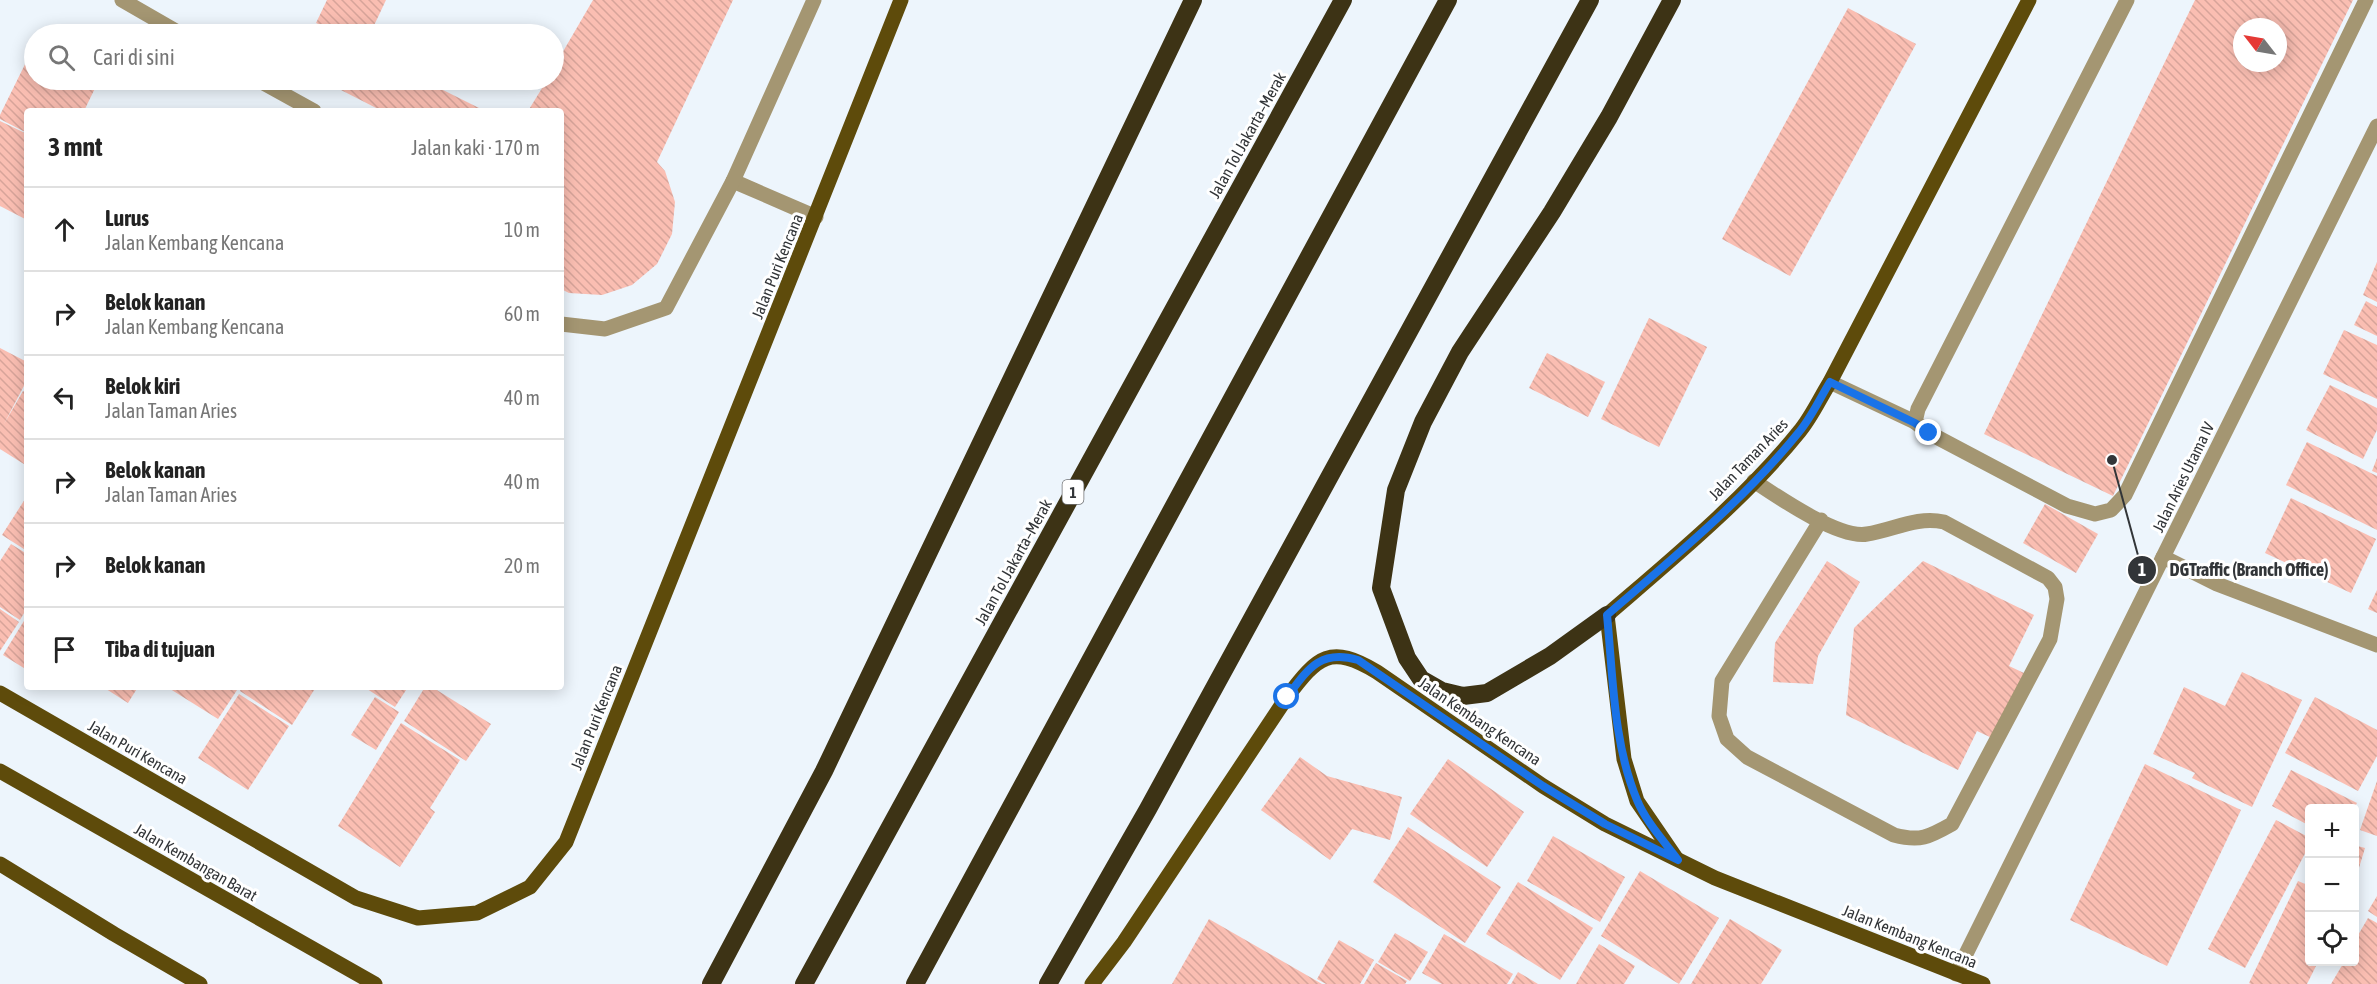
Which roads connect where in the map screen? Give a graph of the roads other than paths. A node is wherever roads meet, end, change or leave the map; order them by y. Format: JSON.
{"nodes":[{"id":1,"x":122,"y":0,"type":"edge"},
{"id":2,"x":814,"y":0,"type":"edge"},
{"id":3,"x":901,"y":0,"type":"edge"},
{"id":4,"x":1193,"y":0,"type":"edge"},
{"id":5,"x":1343,"y":0,"type":"edge"},
{"id":6,"x":1448,"y":0,"type":"edge"},
{"id":7,"x":1590,"y":0,"type":"edge"},
{"id":8,"x":1672,"y":0,"type":"edge"},
{"id":9,"x":2029,"y":0,"type":"edge"},
{"id":10,"x":2127,"y":0,"type":"edge"},
{"id":11,"x":2366,"y":0,"type":"edge"},
{"id":12,"x":164,"y":24,"type":"edge"},
{"id":13,"x":276,"y":90,"type":"edge"},
{"id":14,"x":309,"y":108,"type":"edge"},
{"id":15,"x":2377,"y":126,"type":"edge"},
{"id":16,"x":2371,"y":151,"type":"edge"},
{"id":17,"x":734,"y":181,"type":"junction"},
{"id":18,"x":816,"y":217,"type":"junction"},
{"id":19,"x":564,"y":324,"type":"edge"},
{"id":20,"x":1830,"y":382,"type":"junction"},
{"id":21,"x":1915,"y":423,"type":"junction"},
{"id":22,"x":1754,"y":481,"type":"junction"},
{"id":23,"x":1821,"y":520,"type":"junction"},
{"id":24,"x":2163,"y":557,"type":"junction"},
{"id":25,"x":1607,"y":615,"type":"junction"},
{"id":26,"x":2377,"y":645,"type":"edge"},
{"id":27,"x":0,"y":693,"type":"edge"},
{"id":28,"x":0,"y":771,"type":"edge"},
{"id":29,"x":1678,"y":860,"type":"junction"},
{"id":30,"x":0,"y":864,"type":"edge"},
{"id":31,"x":1956,"y":974,"type":"junction"},
{"id":32,"x":200,"y":984,"type":"edge"},
{"id":33,"x":375,"y":984,"type":"edge"},
{"id":34,"x":711,"y":984,"type":"edge"},
{"id":35,"x":804,"y":984,"type":"edge"},
{"id":36,"x":915,"y":984,"type":"edge"},
{"id":37,"x":1048,"y":984,"type":"edge"},
{"id":38,"x":1092,"y":984,"type":"edge"},
{"id":39,"x":1983,"y":984,"type":"edge"}],
"edges":[{"from":1,"to":12,"type":"street"},
{"from":2,"to":17,"type":"street"},
{"from":3,"to":18,"type":"main road","name":"Jalan Puri Kencana"},
{"from":4,"to":34,"type":"highway"},
{"from":5,"to":35,"type":"highway","name":"Jalan Tol Jakarta–Merak","number":"1"},
{"from":6,"to":36,"type":"highway"},
{"from":7,"to":37,"type":"highway"},
{"from":8,"to":25,"type":"highway"},
{"from":9,"to":20,"type":"main road","name":"Jalan Taman Aries"},
{"from":10,"to":21,"type":"street"},
{"from":11,"to":21,"type":"street"},
{"from":13,"to":14,"type":"street"},
{"from":15,"to":16,"type":"street","name":"Jalan Aries Utama IV"},
{"from":16,"to":24,"type":"street","name":"Jalan Aries Utama IV"},
{"from":17,"to":18,"type":"street"},
{"from":17,"to":19,"type":"street"},
{"from":18,"to":27,"type":"main road","name":"Jalan Puri Kencana"},
{"from":20,"to":21,"type":"street"},
{"from":20,"to":22,"type":"main road","name":"Jalan Taman Aries"},
{"from":22,"to":23,"type":"street"},
{"from":22,"to":25,"type":"main road","name":"Jalan Taman Aries"},
{"from":23,"to":23,"type":"street"},
{"from":24,"to":26,"type":"street"},
{"from":24,"to":31,"type":"street","name":"Jalan Aries Utama IV"},
{"from":25,"to":29,"type":"main road"},
{"from":28,"to":33,"type":"main road","name":"Jalan Kembangan Barat"},
{"from":29,"to":31,"type":"main road","name":"Jalan Kembang Kencana"},
{"from":29,"to":38,"type":"main road","name":"Jalan Kembang Kencana"},
{"from":30,"to":32,"type":"main road"},
{"from":31,"to":39,"type":"main road","name":"Jalan Kembang Kencana"}]}
